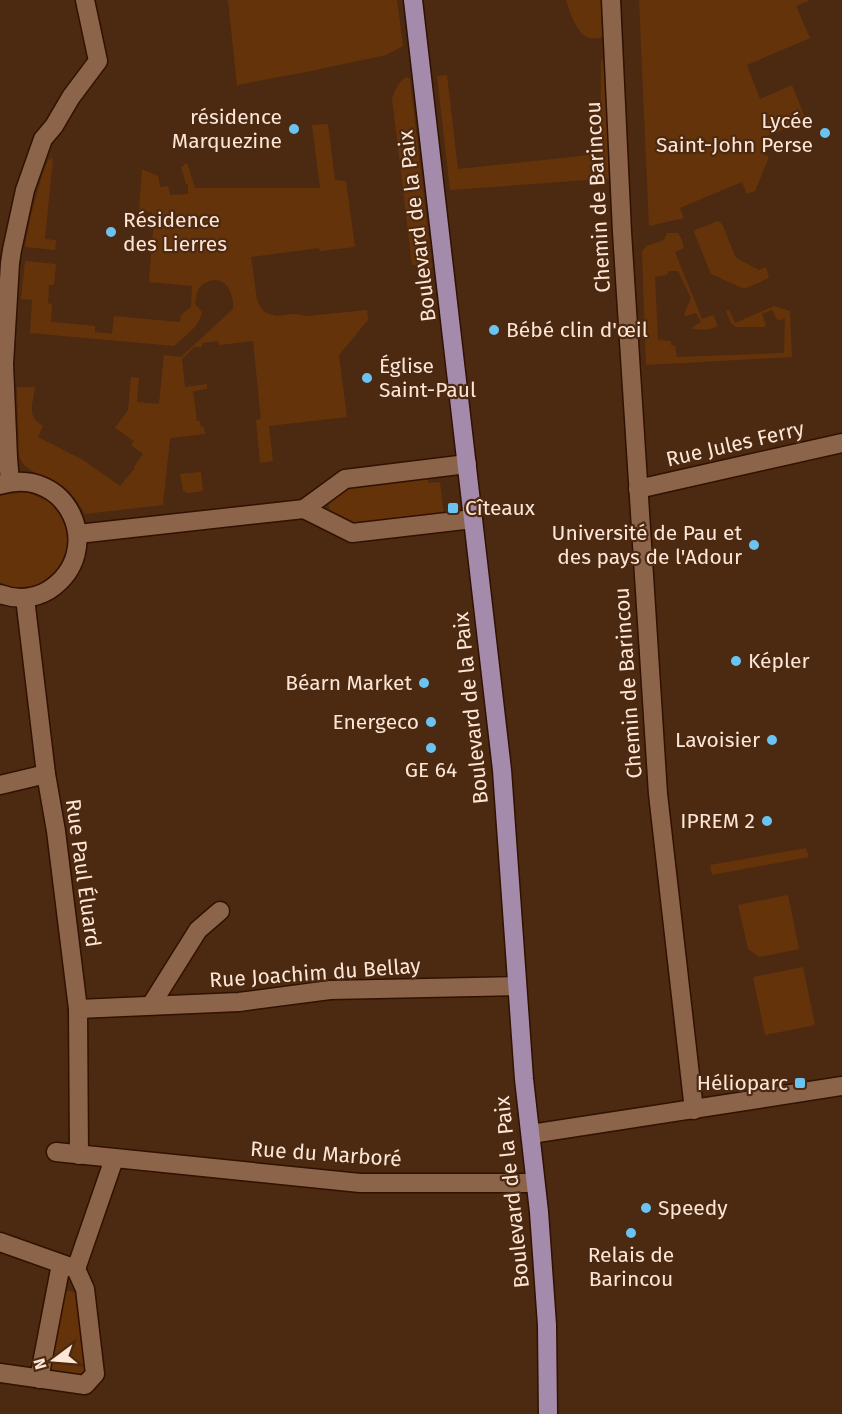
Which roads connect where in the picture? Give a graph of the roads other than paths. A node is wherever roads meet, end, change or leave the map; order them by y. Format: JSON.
{"nodes":[{"id":1,"x":85,"y":0,"type":"edge"},
{"id":2,"x":413,"y":0,"type":"edge"},
{"id":3,"x":611,"y":0,"type":"edge"},
{"id":4,"x":842,"y":443,"type":"edge"},
{"id":5,"x":467,"y":464,"type":"junction"},
{"id":6,"x":5,"y":483,"type":"edge"},
{"id":7,"x":638,"y":489,"type":"junction"},
{"id":8,"x":304,"y":509,"type":"junction"},
{"id":9,"x":473,"y":519,"type":"junction"},
{"id":10,"x":78,"y":534,"type":"junction"},
{"id":11,"x":0,"y":594,"type":"edge"},
{"id":12,"x":25,"y":598,"type":"junction"},
{"id":13,"x":46,"y":774,"type":"junction"},
{"id":14,"x":0,"y":785,"type":"edge"},
{"id":15,"x":220,"y":911,"type":"dead end"},
{"id":16,"x":517,"y":986,"type":"junction"},
{"id":17,"x":151,"y":1005,"type":"junction"},
{"id":18,"x":78,"y":1009,"type":"junction"},
{"id":19,"x":842,"y":1086,"type":"edge"},
{"id":20,"x":694,"y":1110,"type":"junction"},
{"id":21,"x":531,"y":1134,"type":"junction"},
{"id":22,"x":56,"y":1152,"type":"dead end"},
{"id":23,"x":80,"y":1155,"type":"junction"},
{"id":24,"x":114,"y":1159,"type":"junction"},
{"id":25,"x":535,"y":1183,"type":"junction"},
{"id":26,"x":0,"y":1242,"type":"edge"},
{"id":27,"x":69,"y":1266,"type":"junction"},
{"id":28,"x":0,"y":1373,"type":"edge"},
{"id":29,"x":39,"y":1379,"type":"junction"},
{"id":30,"x":548,"y":1414,"type":"edge"}],
"edges":[{"from":1,"to":6,"type":"street"},
{"from":2,"to":5,"type":"main road","name":"Boulevard de la Paix"},
{"from":3,"to":7,"type":"street","name":"Chemin de Barincou"},
{"from":4,"to":7,"type":"street","name":"Rue Jules Ferry"},
{"from":5,"to":8,"type":"street"},
{"from":5,"to":9,"type":"main road","name":"Boulevard de la Paix"},
{"from":6,"to":10,"type":"street"},
{"from":7,"to":20,"type":"street","name":"Chemin de Barincou"},
{"from":8,"to":9,"type":"street"},
{"from":8,"to":10,"type":"street"},
{"from":9,"to":16,"type":"main road","name":"Boulevard de la Paix"},
{"from":10,"to":12,"type":"street"},
{"from":11,"to":12,"type":"street"},
{"from":12,"to":13,"type":"street","name":"Rue Paul Éluard"},
{"from":13,"to":14,"type":"street"},
{"from":13,"to":18,"type":"street","name":"Rue Paul Éluard"},
{"from":15,"to":17,"type":"street","name":"Rue Joachim du Bellay"},
{"from":16,"to":17,"type":"street","name":"Rue Joachim du Bellay"},
{"from":16,"to":21,"type":"main road","name":"Boulevard de la Paix"},
{"from":17,"to":18,"type":"street","name":"Rue Joachim du Bellay"},
{"from":18,"to":23,"type":"street","name":"Rue Paul Éluard"},
{"from":19,"to":20,"type":"street"},
{"from":20,"to":21,"type":"street"},
{"from":21,"to":25,"type":"main road","name":"Boulevard de la Paix"},
{"from":22,"to":23,"type":"street","name":"Rue du Marboré"},
{"from":23,"to":24,"type":"street","name":"Rue du Marboré"},
{"from":24,"to":25,"type":"street","name":"Rue du Marboré"},
{"from":24,"to":27,"type":"street"},
{"from":25,"to":30,"type":"main road","name":"Boulevard de la Paix"},
{"from":26,"to":27,"type":"street"},
{"from":27,"to":29,"type":"street"},
{"from":27,"to":29,"type":"street"},
{"from":28,"to":29,"type":"street"}]}
